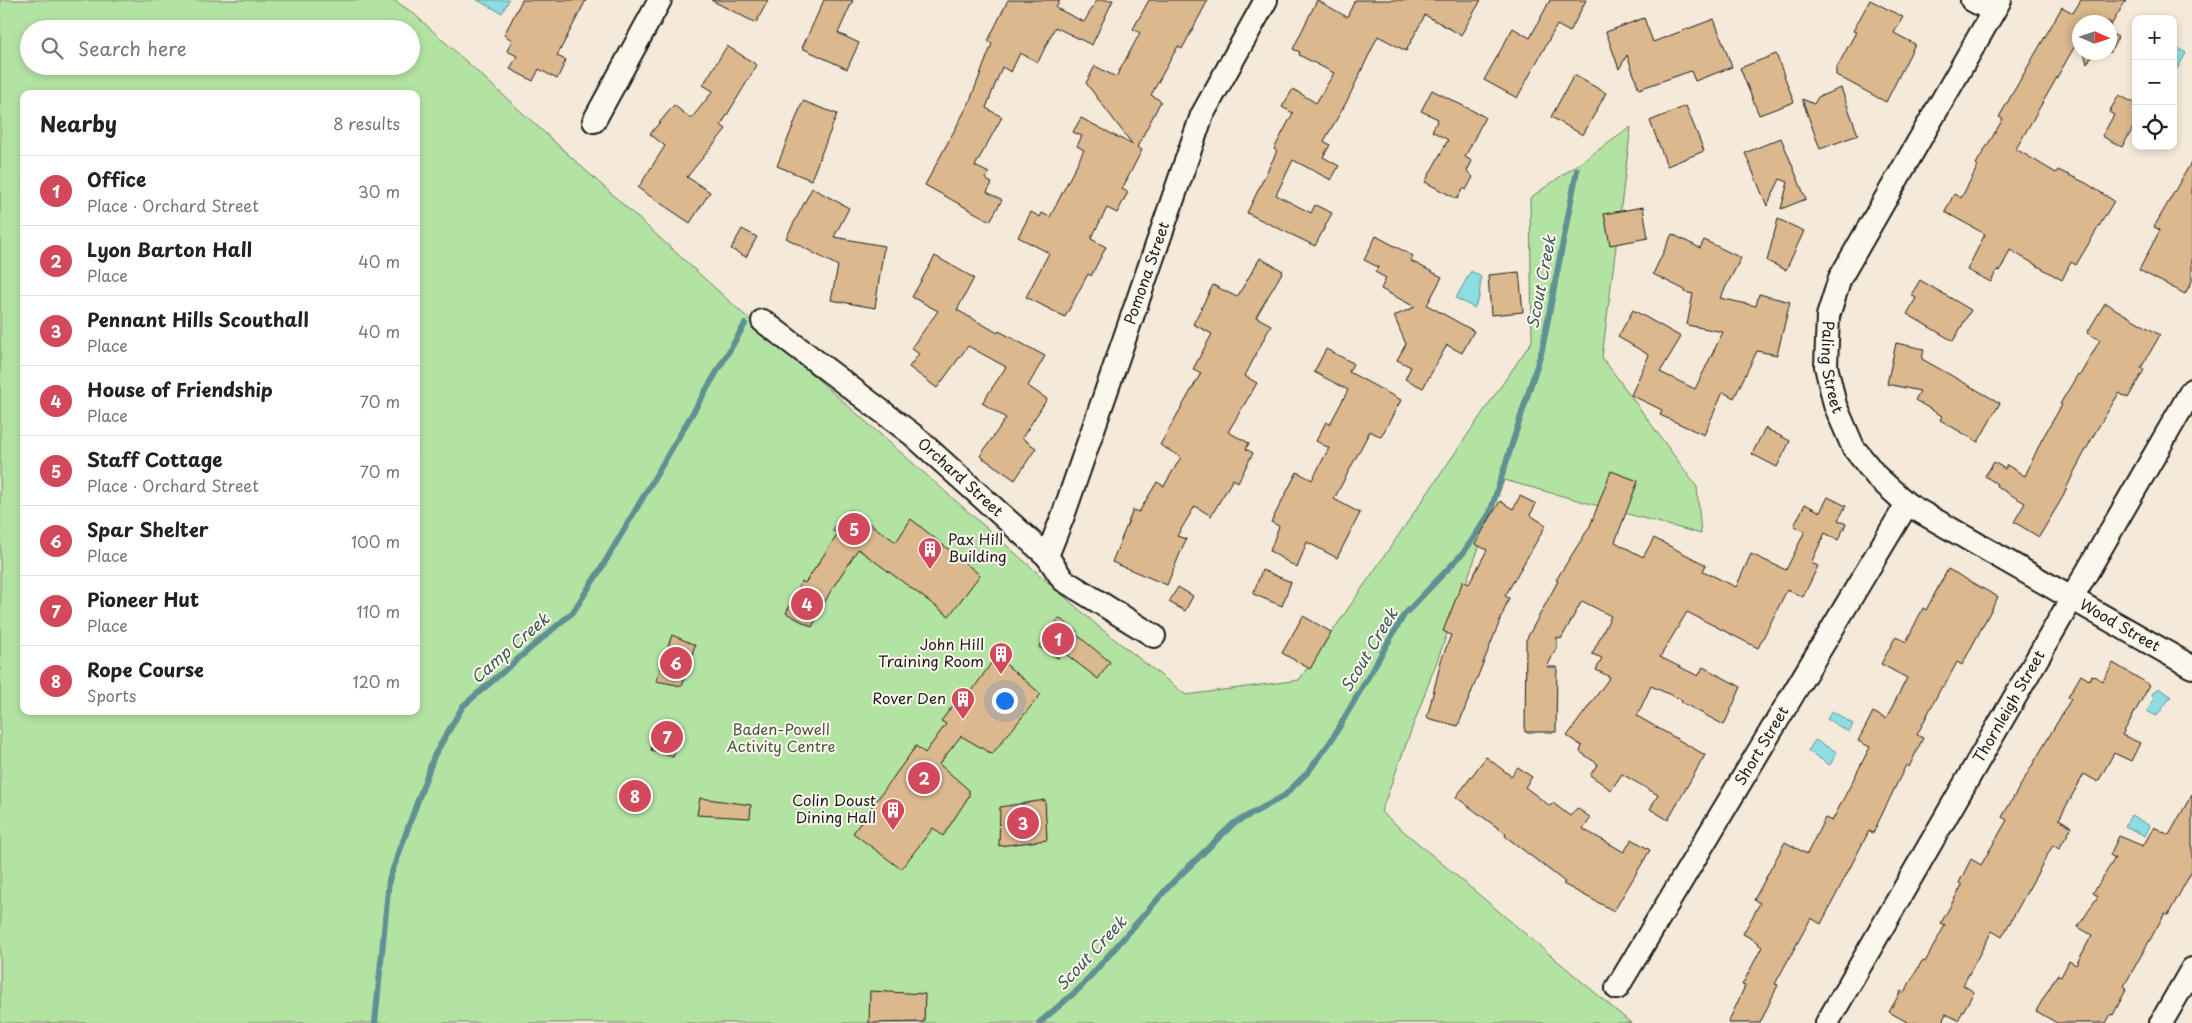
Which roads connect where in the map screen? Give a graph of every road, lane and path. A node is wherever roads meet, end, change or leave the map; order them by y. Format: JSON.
{"nodes":[{"id":1,"x":660,"y":0,"type":"edge"},
{"id":2,"x":1266,"y":0,"type":"edge"},
{"id":3,"x":1972,"y":0,"type":"edge"},
{"id":4,"x":1996,"y":6,"type":"edge"},
{"id":5,"x":594,"y":121,"type":"dead end"},
{"id":6,"x":763,"y":321,"type":"dead end"},
{"id":7,"x":2192,"y":390,"type":"edge"},
{"id":8,"x":1907,"y":504,"type":"junction"},
{"id":9,"x":1046,"y":556,"type":"junction"},
{"id":10,"x":2072,"y":598,"type":"junction"},
{"id":11,"x":1154,"y":636,"type":"dead end"},
{"id":12,"x":2192,"y":667,"type":"edge"},
{"id":13,"x":2192,"y":969,"type":"edge"},
{"id":14,"x":1617,"y":988,"type":"dead end"},
{"id":15,"x":1828,"y":1023,"type":"edge"},
{"id":16,"x":2161,"y":1023,"type":"edge"}],
"edges":[{"from":1,"to":5,"type":"street"},
{"from":2,"to":9,"type":"street","name":"Pomona Street"},
{"from":3,"to":4,"type":"street"},
{"from":4,"to":8,"type":"street","name":"Paling Street"},
{"from":6,"to":9,"type":"street","name":"Orchard Street"},
{"from":7,"to":10,"type":"street","name":"Thornleigh Street"},
{"from":8,"to":10,"type":"street","name":"Paling Street"},
{"from":8,"to":14,"type":"street","name":"Short Street"},
{"from":9,"to":11,"type":"street","name":"Orchard Street"},
{"from":10,"to":12,"type":"street","name":"Wood Street"},
{"from":10,"to":15,"type":"street","name":"Thornleigh Street"},
{"from":13,"to":16,"type":"street"}]}
